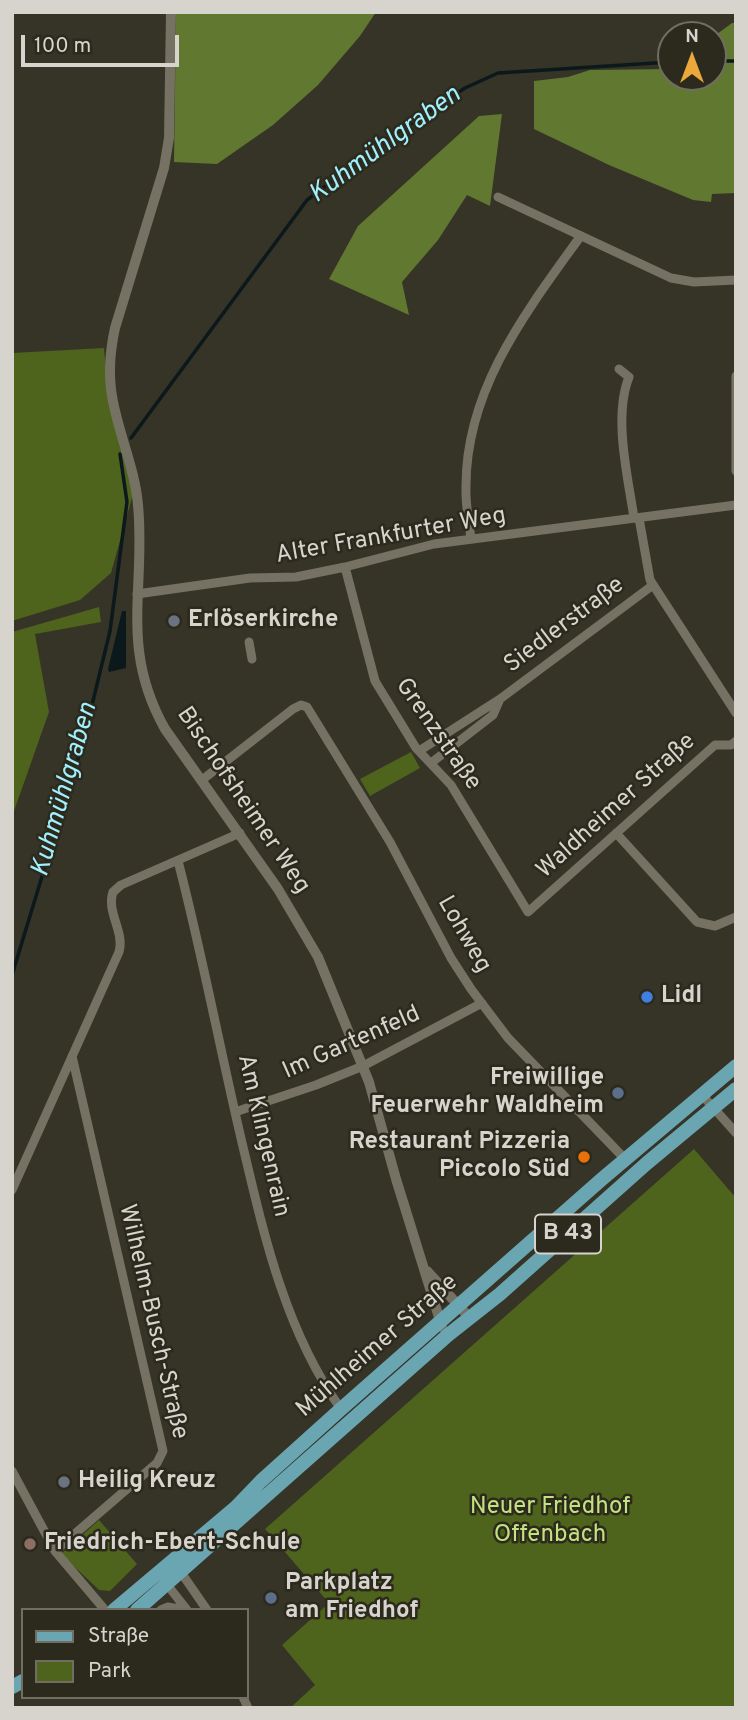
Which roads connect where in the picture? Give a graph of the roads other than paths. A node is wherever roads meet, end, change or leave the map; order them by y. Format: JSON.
{"nodes":[{"id":1,"x":171,"y":12,"type":"edge"},
{"id":2,"x":498,"y":197,"type":"dead end"},
{"id":3,"x":580,"y":237,"type":"junction"},
{"id":4,"x":736,"y":279,"type":"edge"},
{"id":5,"x":619,"y":369,"type":"dead end"},
{"id":6,"x":736,"y":376,"type":"edge"},
{"id":7,"x":736,"y":471,"type":"edge"},
{"id":8,"x":736,"y":505,"type":"edge"},
{"id":9,"x":637,"y":518,"type":"junction"},
{"id":10,"x":471,"y":539,"type":"junction"},
{"id":11,"x":345,"y":568,"type":"junction"},
{"id":12,"x":653,"y":585,"type":"junction"},
{"id":13,"x":137,"y":594,"type":"junction"},
{"id":14,"x":249,"y":642,"type":"dead end"},
{"id":15,"x":252,"y":659,"type":"dead end"},
{"id":16,"x":500,"y":699,"type":"junction"},
{"id":17,"x":736,"y":713,"type":"edge"},
{"id":18,"x":736,"y":741,"type":"edge"},
{"id":19,"x":419,"y":751,"type":"junction"},
{"id":20,"x":431,"y":763,"type":"junction"},
{"id":21,"x":202,"y":780,"type":"junction"},
{"id":22,"x":240,"y":833,"type":"junction"},
{"id":23,"x":616,"y":833,"type":"junction"},
{"id":24,"x":178,"y":861,"type":"junction"},
{"id":25,"x":528,"y":912,"type":"joint"},
{"id":26,"x":736,"y":917,"type":"edge"},
{"id":27,"x":482,"y":1003,"type":"junction"},
{"id":28,"x":72,"y":1056,"type":"junction"},
{"id":29,"x":363,"y":1066,"type":"junction"},
{"id":30,"x":736,"y":1066,"type":"edge"},
{"id":31,"x":736,"y":1089,"type":"edge"},
{"id":32,"x":702,"y":1095,"type":"junction"},
{"id":33,"x":713,"y":1109,"type":"junction"},
{"id":34,"x":235,"y":1112,"type":"junction"},
{"id":35,"x":736,"y":1133,"type":"edge"},
{"id":36,"x":626,"y":1160,"type":"junction"},
{"id":37,"x":12,"y":1190,"type":"edge"},
{"id":38,"x":425,"y":1269,"type":"junction"},
{"id":39,"x":459,"y":1306,"type":"junction"},
{"id":40,"x":470,"y":1318,"type":"junction"},
{"id":41,"x":444,"y":1329,"type":"junction"},
{"id":42,"x":341,"y":1409,"type":"junction"},
{"id":43,"x":12,"y":1471,"type":"edge"},
{"id":44,"x":55,"y":1551,"type":"junction"},
{"id":45,"x":177,"y":1566,"type":"junction"},
{"id":46,"x":157,"y":1572,"type":"junction"},
{"id":47,"x":167,"y":1584,"type":"junction"},
{"id":48,"x":103,"y":1608,"type":"edge"},
{"id":49,"x":116,"y":1608,"type":"edge"},
{"id":50,"x":139,"y":1608,"type":"edge"},
{"id":51,"x":185,"y":1608,"type":"edge"},
{"id":52,"x":206,"y":1608,"type":"edge"}],
"edges":[{"from":1,"to":13,"type":"street","name":"Bischofsheimer Weg"},
{"from":2,"to":3,"type":"street"},
{"from":3,"to":4,"type":"street"},
{"from":3,"to":10,"type":"street"},
{"from":5,"to":9,"type":"street"},
{"from":6,"to":7,"type":"street"},
{"from":8,"to":9,"type":"street","name":"Alter Frankfurter Weg"},
{"from":9,"to":10,"type":"street","name":"Alter Frankfurter Weg"},
{"from":9,"to":12,"type":"street"},
{"from":10,"to":11,"type":"street","name":"Alter Frankfurter Weg"},
{"from":11,"to":13,"type":"street","name":"Alter Frankfurter Weg"},
{"from":11,"to":19,"type":"street","name":"Grenzstraße"},
{"from":12,"to":16,"type":"street","name":"Siedlerstraße"},
{"from":12,"to":17,"type":"street"},
{"from":13,"to":21,"type":"street","name":"Bischofsheimer Weg"},
{"from":14,"to":15,"type":"street"},
{"from":16,"to":19,"type":"street","name":"Siedlerstraße"},
{"from":16,"to":20,"type":"street","name":"Siedlerstraße"},
{"from":18,"to":23,"type":"street","name":"Waldheimer Straße"},
{"from":19,"to":20,"type":"street","name":"Grenzstraße"},
{"from":20,"to":25,"type":"street","name":"Grenzstraße"},
{"from":21,"to":22,"type":"street","name":"Bischofsheimer Weg"},
{"from":21,"to":27,"type":"street","name":"Lohweg"},
{"from":22,"to":24,"type":"street"},
{"from":22,"to":29,"type":"street","name":"Bischofsheimer Weg"},
{"from":23,"to":25,"type":"street","name":"Waldheimer Straße"},
{"from":23,"to":26,"type":"street"},
{"from":24,"to":28,"type":"street"},
{"from":24,"to":34,"type":"street","name":"Am Klingenrain"},
{"from":27,"to":29,"type":"street","name":"Im Gartenfeld"},
{"from":27,"to":36,"type":"street","name":"Lohweg"},
{"from":28,"to":37,"type":"street"},
{"from":28,"to":44,"type":"street","name":"Wilhelm-Busch-Straße"},
{"from":29,"to":34,"type":"street","name":"Im Gartenfeld"},
{"from":29,"to":38,"type":"street","name":"Bischofsheimer Weg"},
{"from":30,"to":32,"type":"main road","number":"B 43"},
{"from":31,"to":33,"type":"main road","number":"B 43"},
{"from":32,"to":33,"type":"street"},
{"from":32,"to":36,"type":"main road","name":"Mühlheimer Straße","number":"B 43"},
{"from":33,"to":35,"type":"street"},
{"from":33,"to":40,"type":"main road","name":"Mühlheimer Straße","number":"B 43"},
{"from":34,"to":42,"type":"street","name":"Am Klingenrain"},
{"from":36,"to":39,"type":"main road","name":"Mühlheimer Straße","number":"B 43"},
{"from":38,"to":39,"type":"street","name":"Bischofsheimer Weg"},
{"from":38,"to":41,"type":"street","name":"Bischofsheimer Weg"},
{"from":39,"to":40,"type":"street","name":"Bischofsheimer Weg"},
{"from":39,"to":41,"type":"main road","name":"Mühlheimer Straße","number":"B 43"},
{"from":40,"to":41,"type":"main road","name":"Mühlheimer Straße"},
{"from":41,"to":42,"type":"main road","name":"Mühlheimer Straße","number":"B 43"},
{"from":41,"to":45,"type":"main road","name":"Mühlheimer Straße"},
{"from":42,"to":45,"type":"main road","name":"Mühlheimer Straße","number":"B 43"},
{"from":43,"to":44,"type":"street"},
{"from":44,"to":48,"type":"street"},
{"from":45,"to":46,"type":"main road","name":"Mühlheimer Straße","number":"B 43"},
{"from":45,"to":47,"type":"main road","name":"Mühlheimer Straße"},
{"from":45,"to":52,"type":"street"},
{"from":46,"to":47,"type":"street"},
{"from":46,"to":49,"type":"main road","name":"Mühlheimer Straße","number":"B 43"},
{"from":47,"to":50,"type":"main road","name":"Mühlheimer Straße"},
{"from":47,"to":51,"type":"street"}]}
